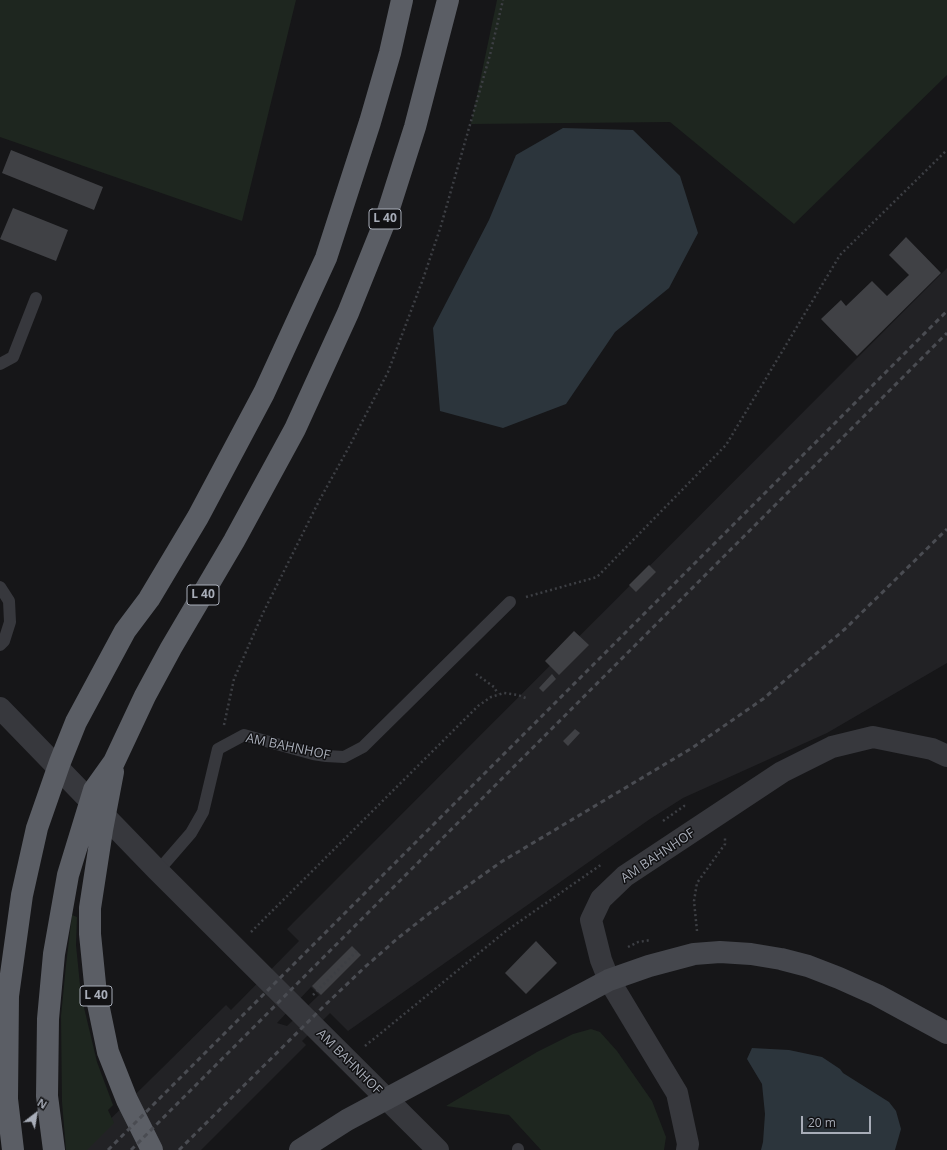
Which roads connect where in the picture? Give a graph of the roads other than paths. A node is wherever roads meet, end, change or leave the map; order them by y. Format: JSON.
{"nodes":[{"id":1,"x":402,"y":0,"type":"edge"},
{"id":2,"x":448,"y":0,"type":"edge"},
{"id":3,"x":36,"y":298,"type":"dead end"},
{"id":4,"x":0,"y":364,"type":"edge"},
{"id":5,"x":0,"y":587,"type":"edge"},
{"id":6,"x":510,"y":602,"type":"road end"},
{"id":7,"x":0,"y":645,"type":"edge"},
{"id":8,"x":0,"y":708,"type":"edge"},
{"id":9,"x":947,"y":756,"type":"edge"},
{"id":10,"x":114,"y":762,"type":"junction"},
{"id":11,"x":158,"y":871,"type":"junction"},
{"id":12,"x":609,"y":980,"type":"junction"},
{"id":13,"x":947,"y":1033,"type":"edge"},
{"id":14,"x":13,"y":1150,"type":"edge"},
{"id":15,"x":54,"y":1150,"type":"edge"},
{"id":16,"x":152,"y":1150,"type":"edge"},
{"id":17,"x":300,"y":1150,"type":"edge"},
{"id":18,"x":438,"y":1150,"type":"edge"},
{"id":19,"x":686,"y":1150,"type":"edge"}],
"edges":[{"from":1,"to":14,"type":"highway"},
{"from":2,"to":10,"type":"highway","number":"L 40"},
{"from":3,"to":4,"type":"lane"},
{"from":5,"to":7,"type":"lane"},
{"from":6,"to":11,"type":"lane","name":"AM BAHNHOF"},
{"from":8,"to":11,"type":"street","name":"AM BAHNHOF"},
{"from":9,"to":12,"type":"street","name":"AM BAHNHOF"},
{"from":10,"to":15,"type":"highway"},
{"from":10,"to":16,"type":"highway","number":"L 40"},
{"from":11,"to":18,"type":"street","name":"AM BAHNHOF"},
{"from":12,"to":13,"type":"main road"},
{"from":12,"to":17,"type":"main road"},
{"from":12,"to":19,"type":"street","name":"AM BAHNHOF"}]}
